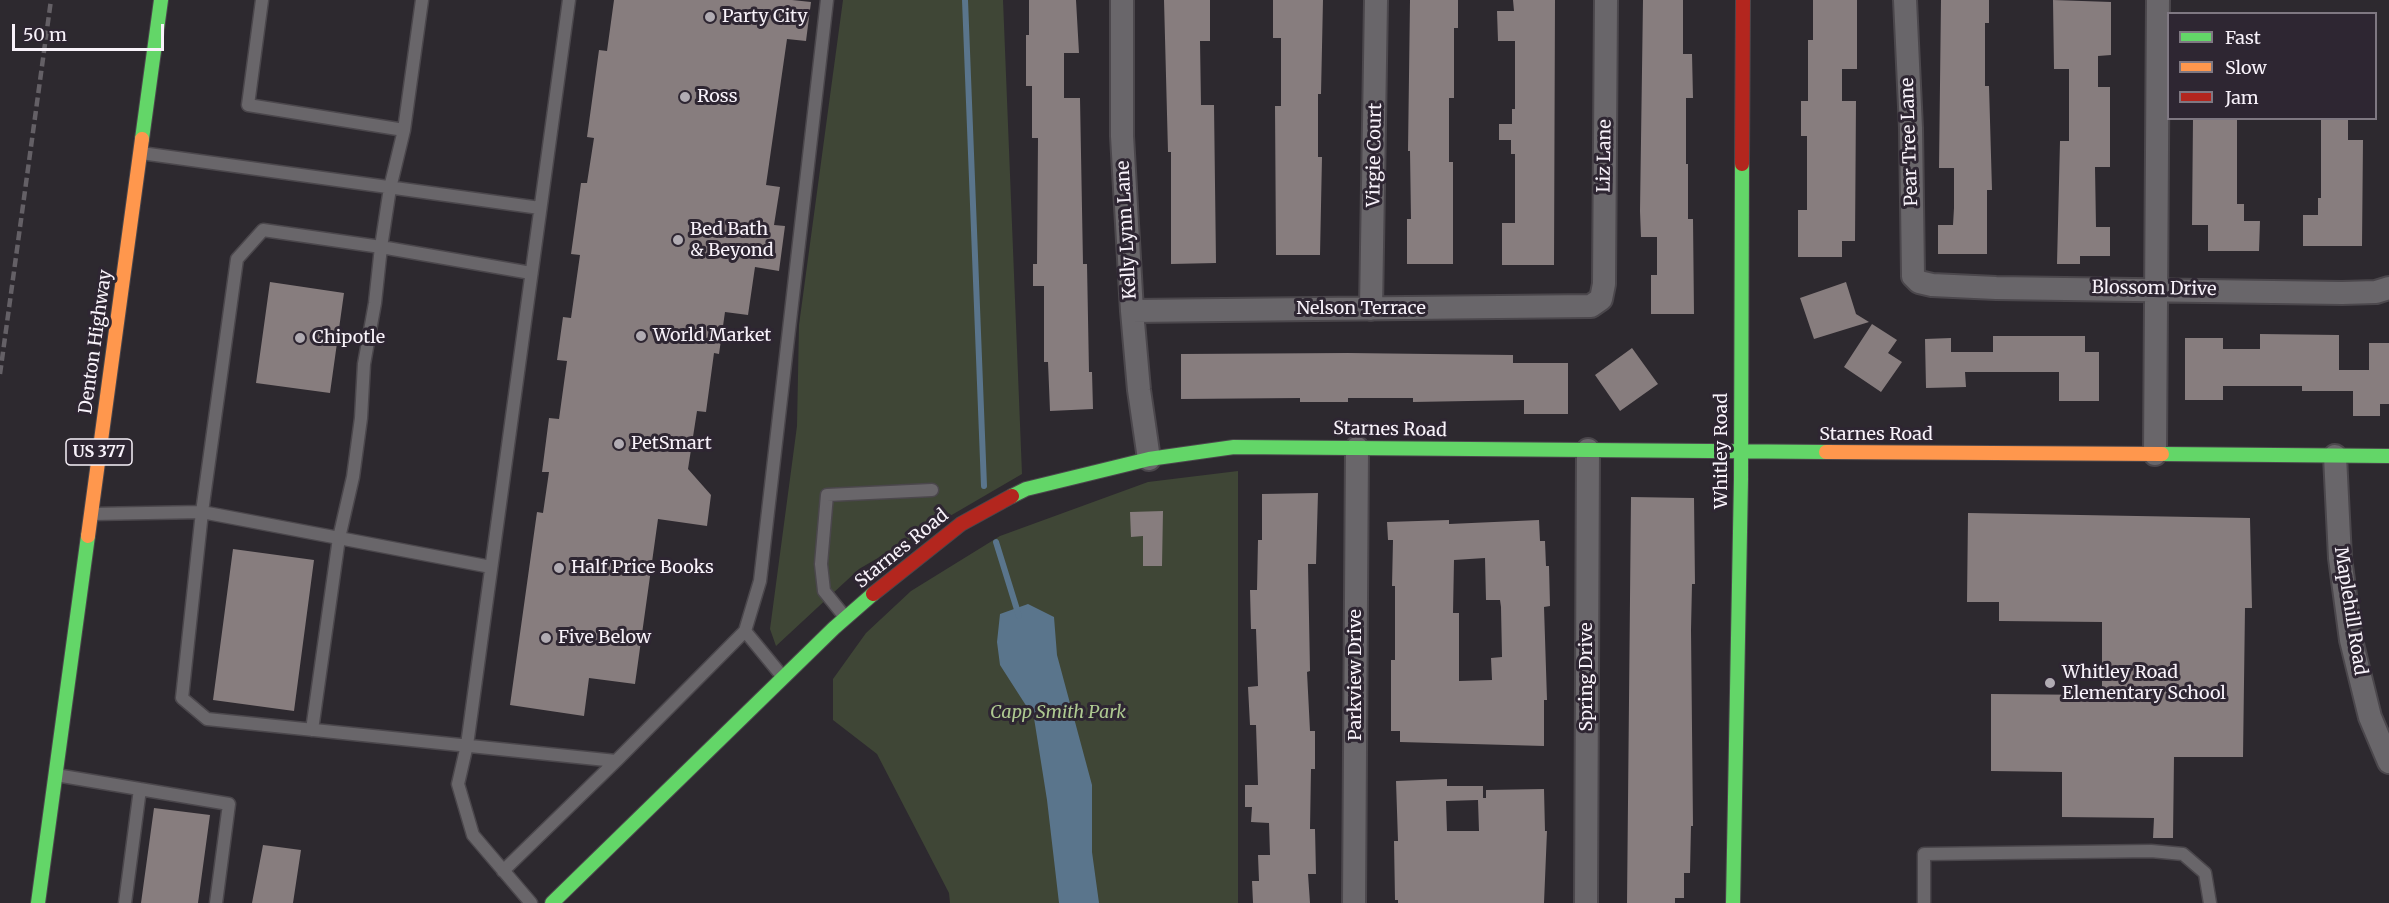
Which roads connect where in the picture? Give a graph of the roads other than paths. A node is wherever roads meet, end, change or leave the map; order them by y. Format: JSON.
{"nodes":[{"id":1,"x":161,"y":0,"type":"edge"},
{"id":2,"x":262,"y":0,"type":"edge"},
{"id":3,"x":422,"y":0,"type":"edge"},
{"id":4,"x":569,"y":0,"type":"edge"},
{"id":5,"x":827,"y":0,"type":"edge"},
{"id":6,"x":1122,"y":0,"type":"edge"},
{"id":7,"x":1376,"y":0,"type":"edge"},
{"id":8,"x":1606,"y":0,"type":"edge"},
{"id":9,"x":1743,"y":0,"type":"edge"},
{"id":10,"x":1905,"y":0,"type":"edge"},
{"id":11,"x":2158,"y":0,"type":"edge"},
{"id":12,"x":404,"y":130,"type":"junction"},
{"id":13,"x":140,"y":153,"type":"junction"},
{"id":14,"x":390,"y":188,"type":"junction"},
{"id":15,"x":540,"y":208,"type":"junction"},
{"id":16,"x":381,"y":248,"type":"junction"},
{"id":17,"x":531,"y":273,"type":"junction"},
{"id":18,"x":1919,"y":282,"type":"joint"},
{"id":19,"x":2156,"y":288,"type":"junction"},
{"id":20,"x":2389,"y":288,"type":"edge"},
{"id":21,"x":1591,"y":306,"type":"joint"},
{"id":22,"x":1371,"y":309,"type":"junction"},
{"id":23,"x":1132,"y":311,"type":"junction"},
{"id":24,"x":1357,"y":448,"type":"junction"},
{"id":25,"x":1588,"y":450,"type":"junction"},
{"id":26,"x":1740,"y":452,"type":"junction"},
{"id":27,"x":2155,"y":454,"type":"junction"},
{"id":28,"x":2335,"y":456,"type":"junction"},
{"id":29,"x":2389,"y":456,"type":"edge"},
{"id":30,"x":1149,"y":459,"type":"junction"},
{"id":31,"x":932,"y":490,"type":"dead end"},
{"id":32,"x":202,"y":512,"type":"junction"},
{"id":33,"x":91,"y":514,"type":"junction"},
{"id":34,"x":339,"y":538,"type":"junction"},
{"id":35,"x":491,"y":567,"type":"junction"},
{"id":36,"x":846,"y":618,"type":"junction"},
{"id":37,"x":745,"y":631,"type":"junction"},
{"id":38,"x":783,"y":678,"type":"junction"},
{"id":39,"x":312,"y":730,"type":"junction"},
{"id":40,"x":466,"y":746,"type":"junction"},
{"id":41,"x":616,"y":761,"type":"junction"},
{"id":42,"x":2389,"y":762,"type":"edge"},
{"id":43,"x":55,"y":774,"type":"junction"},
{"id":44,"x":140,"y":789,"type":"junction"},
{"id":45,"x":504,"y":871,"type":"junction"},
{"id":46,"x":38,"y":903,"type":"edge"},
{"id":47,"x":125,"y":903,"type":"edge"},
{"id":48,"x":216,"y":903,"type":"edge"},
{"id":49,"x":531,"y":903,"type":"edge"},
{"id":50,"x":552,"y":903,"type":"edge"},
{"id":51,"x":1354,"y":903,"type":"edge"},
{"id":52,"x":1586,"y":903,"type":"edge"},
{"id":53,"x":1733,"y":903,"type":"edge"},
{"id":54,"x":1924,"y":903,"type":"edge"},
{"id":55,"x":2210,"y":903,"type":"edge"}],
"edges":[{"from":1,"to":13,"type":"main road","name":"Denton Highway","number":"US 377"},
{"from":2,"to":12,"type":"lane"},
{"from":3,"to":12,"type":"lane"},
{"from":4,"to":15,"type":"lane"},
{"from":5,"to":37,"type":"lane"},
{"from":6,"to":23,"type":"street","name":"Kelly Lynn Lane"},
{"from":7,"to":22,"type":"street","name":"Virgie Court"},
{"from":8,"to":21,"type":"street","name":"Liz Lane"},
{"from":9,"to":26,"type":"main road","name":"Whitley Road"},
{"from":10,"to":18,"type":"street","name":"Pear Tree Lane"},
{"from":11,"to":19,"type":"street"},
{"from":12,"to":14,"type":"lane"},
{"from":13,"to":14,"type":"lane"},
{"from":13,"to":33,"type":"main road","name":"Denton Highway","number":"US 377"},
{"from":14,"to":15,"type":"lane"},
{"from":14,"to":16,"type":"lane"},
{"from":15,"to":17,"type":"lane"},
{"from":16,"to":17,"type":"lane"},
{"from":16,"to":32,"type":"lane"},
{"from":16,"to":34,"type":"lane"},
{"from":17,"to":35,"type":"lane"},
{"from":18,"to":19,"type":"street","name":"Blossom Drive"},
{"from":19,"to":20,"type":"street","name":"Blossom Drive"},
{"from":19,"to":27,"type":"street"},
{"from":21,"to":22,"type":"street","name":"Nelson Terrace"},
{"from":22,"to":23,"type":"street","name":"Nelson Terrace"},
{"from":23,"to":30,"type":"street","name":"Kelly Lynn Lane"},
{"from":24,"to":25,"type":"main road","name":"Starnes Road"},
{"from":24,"to":30,"type":"main road","name":"Starnes Road"},
{"from":24,"to":51,"type":"street","name":"Parkview Drive"},
{"from":25,"to":26,"type":"main road","name":"Starnes Road"},
{"from":25,"to":52,"type":"street","name":"Spring Drive"},
{"from":26,"to":27,"type":"main road","name":"Starnes Road"},
{"from":26,"to":53,"type":"main road","name":"Whitley Road"},
{"from":27,"to":28,"type":"main road","name":"Starnes Road"},
{"from":28,"to":29,"type":"main road","name":"Starnes Road"},
{"from":28,"to":42,"type":"street","name":"Maplehill Road"},
{"from":30,"to":36,"type":"main road","name":"Starnes Road"},
{"from":31,"to":36,"type":"lane"},
{"from":32,"to":33,"type":"lane"},
{"from":32,"to":34,"type":"lane"},
{"from":32,"to":39,"type":"lane"},
{"from":33,"to":43,"type":"main road","name":"Denton Highway","number":"US 377"},
{"from":34,"to":35,"type":"lane"},
{"from":34,"to":39,"type":"lane"},
{"from":35,"to":40,"type":"lane"},
{"from":36,"to":38,"type":"main road","name":"Starnes Road"},
{"from":37,"to":38,"type":"lane"},
{"from":37,"to":41,"type":"lane"},
{"from":38,"to":50,"type":"main road","name":"Starnes Road"},
{"from":39,"to":40,"type":"lane"},
{"from":40,"to":41,"type":"lane"},
{"from":40,"to":45,"type":"lane"},
{"from":41,"to":45,"type":"lane"},
{"from":43,"to":44,"type":"lane"},
{"from":43,"to":46,"type":"main road","name":"Denton Highway","number":"US 377"},
{"from":44,"to":47,"type":"lane"},
{"from":44,"to":48,"type":"lane"},
{"from":45,"to":49,"type":"lane"},
{"from":54,"to":55,"type":"lane"}]}
